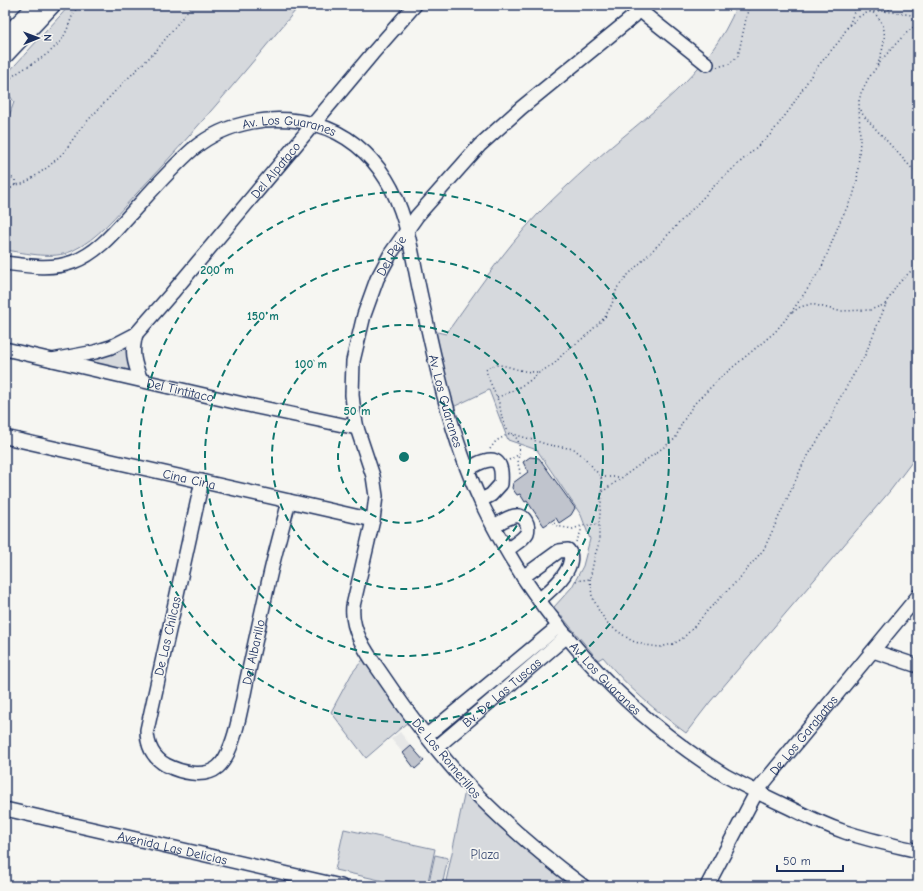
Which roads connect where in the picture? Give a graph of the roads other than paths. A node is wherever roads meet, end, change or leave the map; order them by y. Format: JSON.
{"nodes":[{"id":1,"x":37,"y":5,"type":"edge"},
{"id":2,"x":52,"y":5,"type":"edge"},
{"id":3,"x":415,"y":5,"type":"edge"},
{"id":4,"x":638,"y":7,"type":"edge"},
{"id":5,"x":5,"y":37,"type":"edge"},
{"id":6,"x":5,"y":55,"type":"edge"},
{"id":7,"x":707,"y":64,"type":"road end"},
{"id":8,"x":314,"y":124,"type":"junction"},
{"id":9,"x":407,"y":229,"type":"junction"},
{"id":10,"x":5,"y":263,"type":"edge"},
{"id":11,"x":136,"y":334,"type":"junction"},
{"id":12,"x":121,"y":342,"type":"junction"},
{"id":13,"x":5,"y":349,"type":"edge"},
{"id":14,"x":133,"y":349,"type":"junction"},
{"id":15,"x":52,"y":360,"type":"junction"},
{"id":16,"x":141,"y":380,"type":"junction"},
{"id":17,"x":357,"y":428,"type":"junction"},
{"id":18,"x":5,"y":437,"type":"edge"},
{"id":19,"x":468,"y":469,"type":"junction"},
{"id":20,"x":202,"y":482,"type":"junction"},
{"id":21,"x":481,"y":500,"type":"junction"},
{"id":22,"x":289,"y":501,"type":"junction"},
{"id":23,"x":373,"y":520,"type":"junction"},
{"id":24,"x":494,"y":526,"type":"junction"},
{"id":25,"x":507,"y":550,"type":"junction"},
{"id":26,"x":523,"y":577,"type":"junction"},
{"id":27,"x":918,"y":596,"type":"edge"},
{"id":28,"x":539,"y":600,"type":"junction"},
{"id":29,"x":354,"y":601,"type":"joint"},
{"id":30,"x":563,"y":631,"type":"junction"},
{"id":31,"x":872,"y":651,"type":"junction"},
{"id":32,"x":918,"y":666,"type":"edge"},
{"id":33,"x":426,"y":736,"type":"junction"},
{"id":34,"x":436,"y":748,"type":"junction"},
{"id":35,"x":185,"y":772,"type":"joint"},
{"id":36,"x":757,"y":791,"type":"junction"},
{"id":37,"x":5,"y":809,"type":"edge"},
{"id":38,"x":918,"y":851,"type":"edge"},
{"id":39,"x":341,"y":886,"type":"edge"},
{"id":40,"x":583,"y":886,"type":"edge"},
{"id":41,"x":706,"y":886,"type":"edge"}],
"edges":[{"from":1,"to":5,"type":"main road"},
{"from":2,"to":6,"type":"main road"},
{"from":3,"to":8,"type":"street","name":"Del Alpataco"},
{"from":4,"to":7,"type":"street"},
{"from":4,"to":9,"type":"street","name":"Del Peje"},
{"from":8,"to":9,"type":"street","name":"Av. Los Guaranes"},
{"from":8,"to":10,"type":"street","name":"Av. Los Guaranes"},
{"from":8,"to":11,"type":"street","name":"Del Alpataco"},
{"from":9,"to":17,"type":"street","name":"Del Peje"},
{"from":9,"to":19,"type":"street","name":"Av. Los Guaranes"},
{"from":11,"to":12,"type":"street","name":"Del Alpataco"},
{"from":11,"to":14,"type":"street"},
{"from":12,"to":14,"type":"street"},
{"from":12,"to":15,"type":"street","name":"Del Alpataco"},
{"from":13,"to":15,"type":"street","name":"Del Tintitaco"},
{"from":14,"to":16,"type":"street"},
{"from":15,"to":16,"type":"street","name":"Del Tintitaco"},
{"from":16,"to":17,"type":"street","name":"Del Tintitaco"},
{"from":17,"to":23,"type":"street","name":"Del Peje"},
{"from":18,"to":20,"type":"street","name":"Cina Cina"},
{"from":19,"to":21,"type":"street","name":"Av. Los Guaranes"},
{"from":19,"to":21,"type":"street"},
{"from":20,"to":22,"type":"street","name":"Cina Cina"},
{"from":20,"to":35,"type":"street","name":"De Las Chilcas"},
{"from":21,"to":24,"type":"street","name":"Av. Los Guaranes"},
{"from":22,"to":23,"type":"street","name":"Cina Cina"},
{"from":22,"to":35,"type":"street","name":"Del Albarillo"},
{"from":23,"to":29,"type":"street","name":"Del Peje"},
{"from":24,"to":25,"type":"street","name":"Av. Los Guaranes"},
{"from":24,"to":25,"type":"street"},
{"from":25,"to":26,"type":"street","name":"Av. Los Guaranes"},
{"from":26,"to":28,"type":"street","name":"Av. Los Guaranes"},
{"from":26,"to":28,"type":"street"},
{"from":27,"to":31,"type":"street","name":"De Los Garabatos"},
{"from":28,"to":30,"type":"street","name":"Av. Los Guaranes"},
{"from":29,"to":33,"type":"street","name":"De Los Romerillos"},
{"from":30,"to":33,"type":"street","name":"Bv. De Las Tuscas"},
{"from":30,"to":34,"type":"street","name":"Bv. De Las Tuscas"},
{"from":30,"to":36,"type":"street","name":"Av. Los Guaranes"},
{"from":31,"to":32,"type":"street"},
{"from":31,"to":36,"type":"street","name":"De Los Garabatos"},
{"from":33,"to":34,"type":"street","name":"De Los Romerillos"},
{"from":34,"to":40,"type":"street","name":"De Los Romerillos"},
{"from":36,"to":38,"type":"street","name":"Av. Los Guaranes"},
{"from":36,"to":41,"type":"street","name":"De Los Garabatos"},
{"from":37,"to":39,"type":"street","name":"Avenida Las Delicias"}]}
